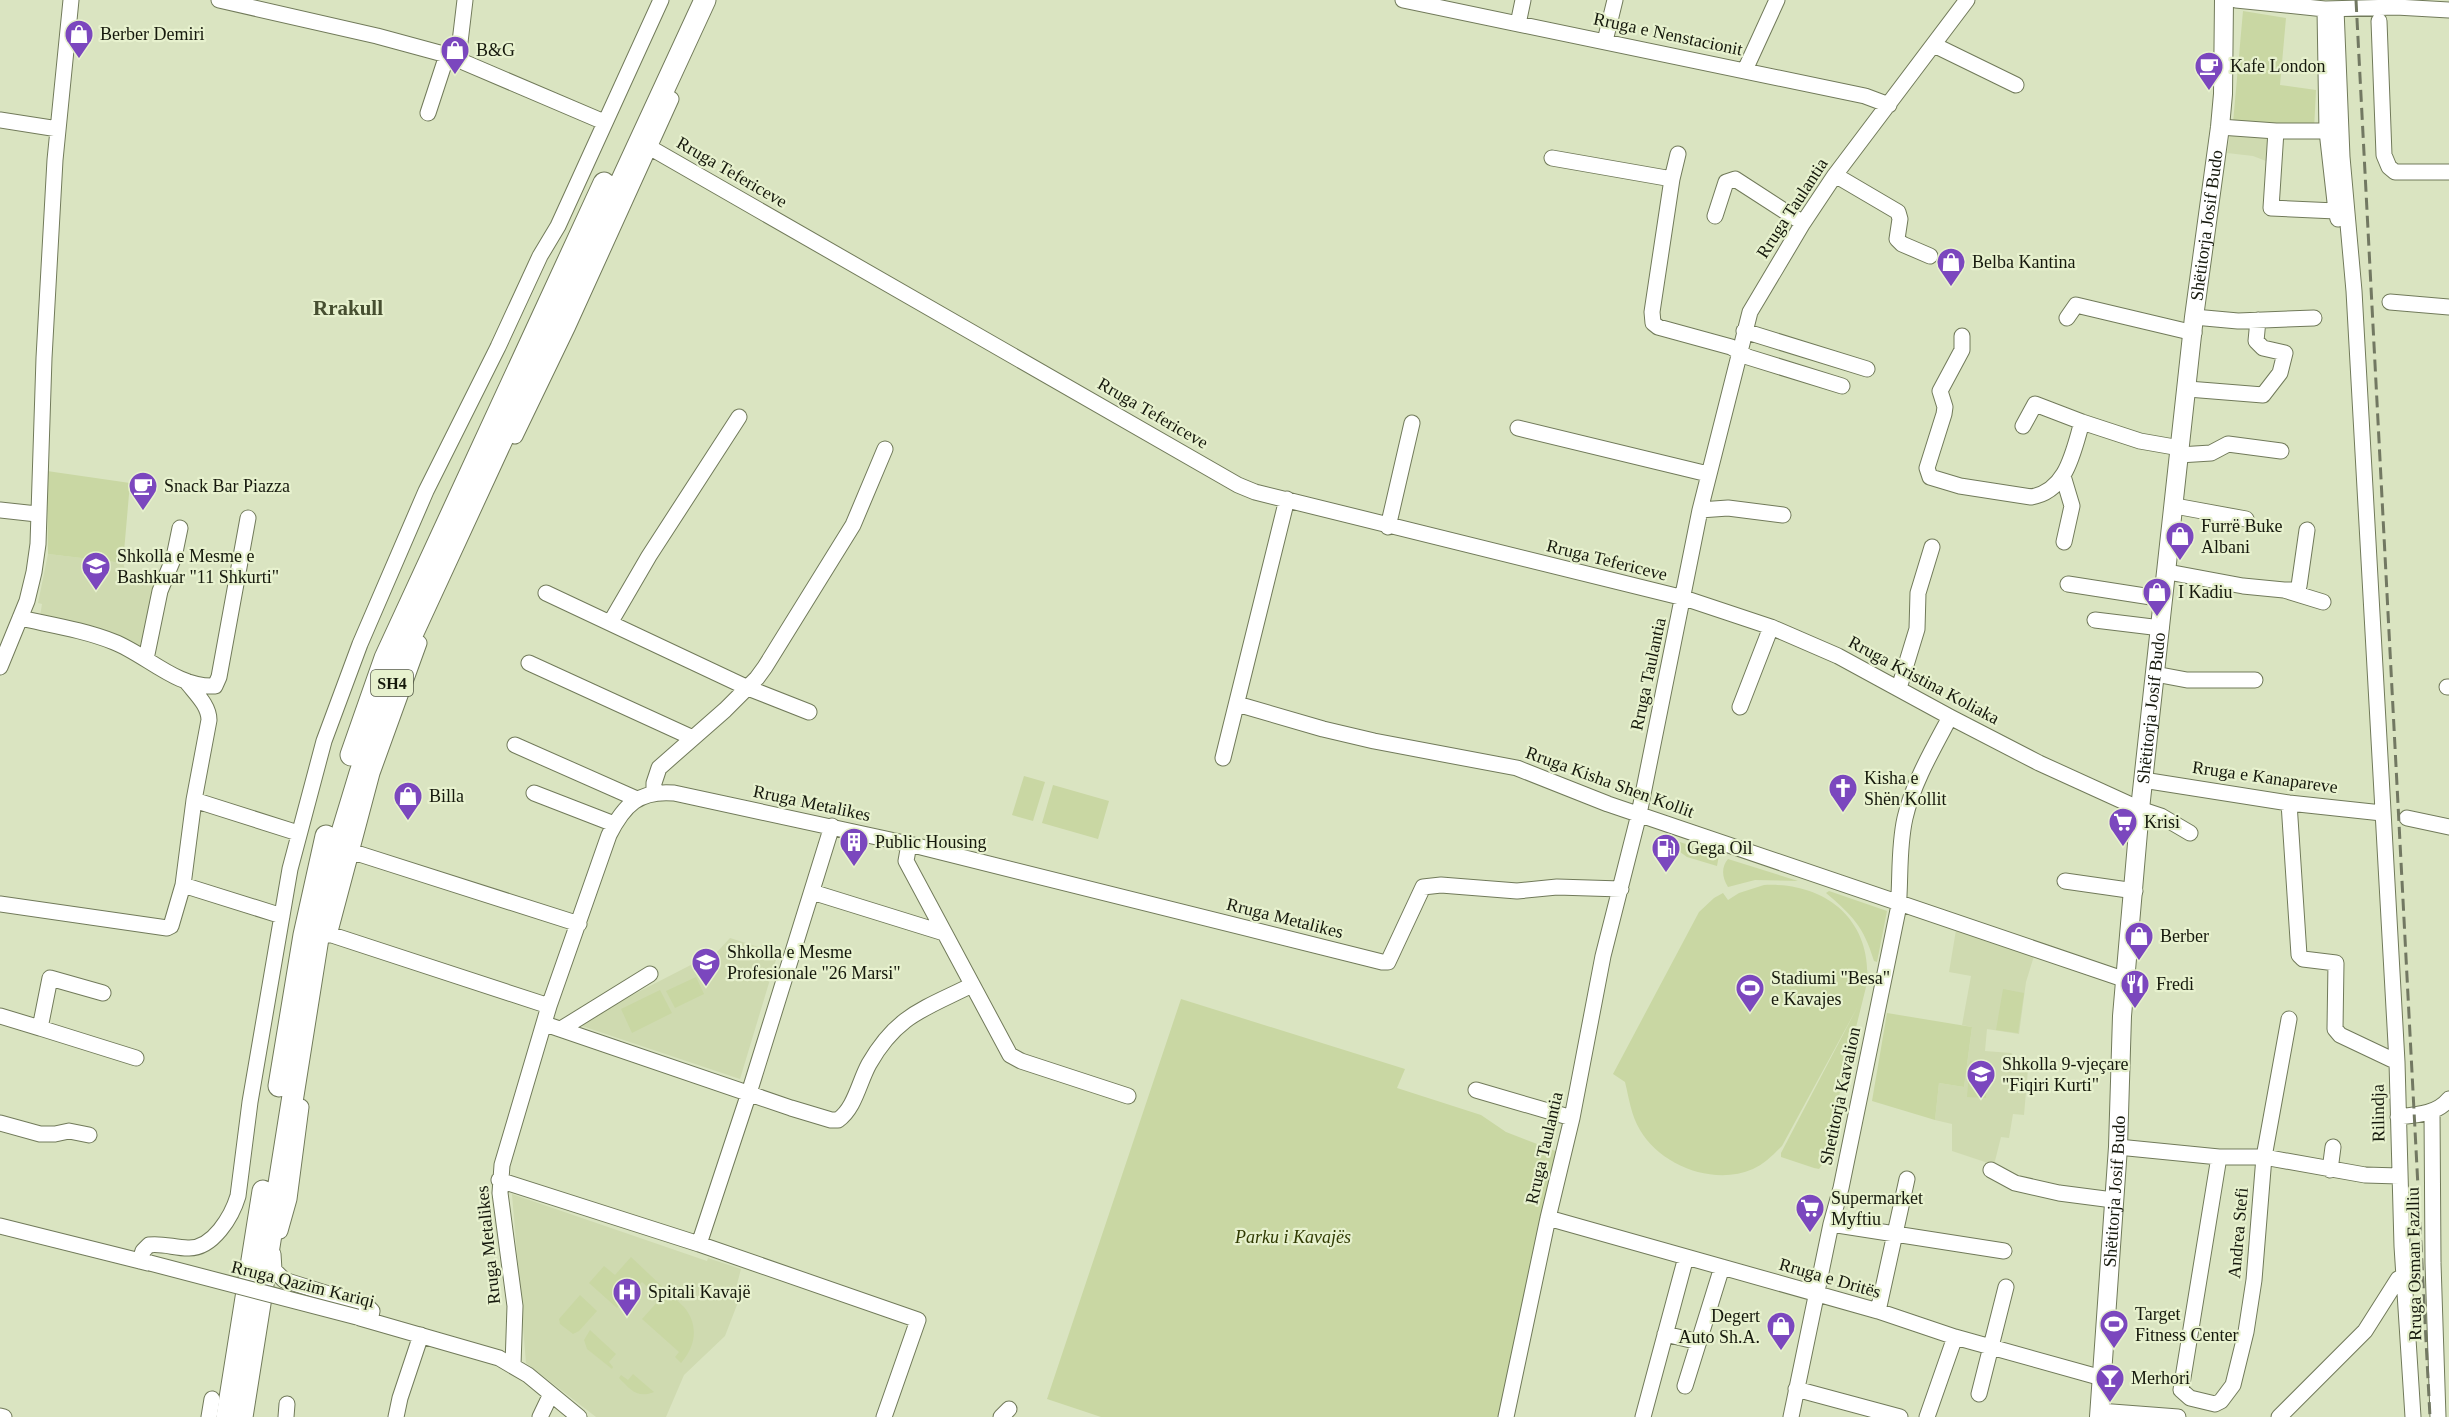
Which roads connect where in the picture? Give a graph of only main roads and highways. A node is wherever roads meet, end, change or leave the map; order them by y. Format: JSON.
{"nodes":[{"id":1,"x":689,"y":0,"type":"edge"},
{"id":2,"x":705,"y":0,"type":"edge"},
{"id":3,"x":712,"y":0,"type":"edge"},
{"id":4,"x":2224,"y":0,"type":"edge"},
{"id":5,"x":681,"y":50,"type":"junction"},
{"id":6,"x":2099,"y":1414,"type":"edge"},
{"id":7,"x":227,"y":1417,"type":"edge"},
{"id":8,"x":242,"y":1417,"type":"edge"}],
"edges":[{"from":1,"to":7,"type":"highway","number":"SH4"},
{"from":2,"to":5,"type":"highway","number":"SH4"},
{"from":3,"to":5,"type":"highway"},
{"from":4,"to":6,"type":"main road","name":"Shëtitorja Josif Budo"},
{"from":5,"to":8,"type":"highway","number":"SH4"}]}
